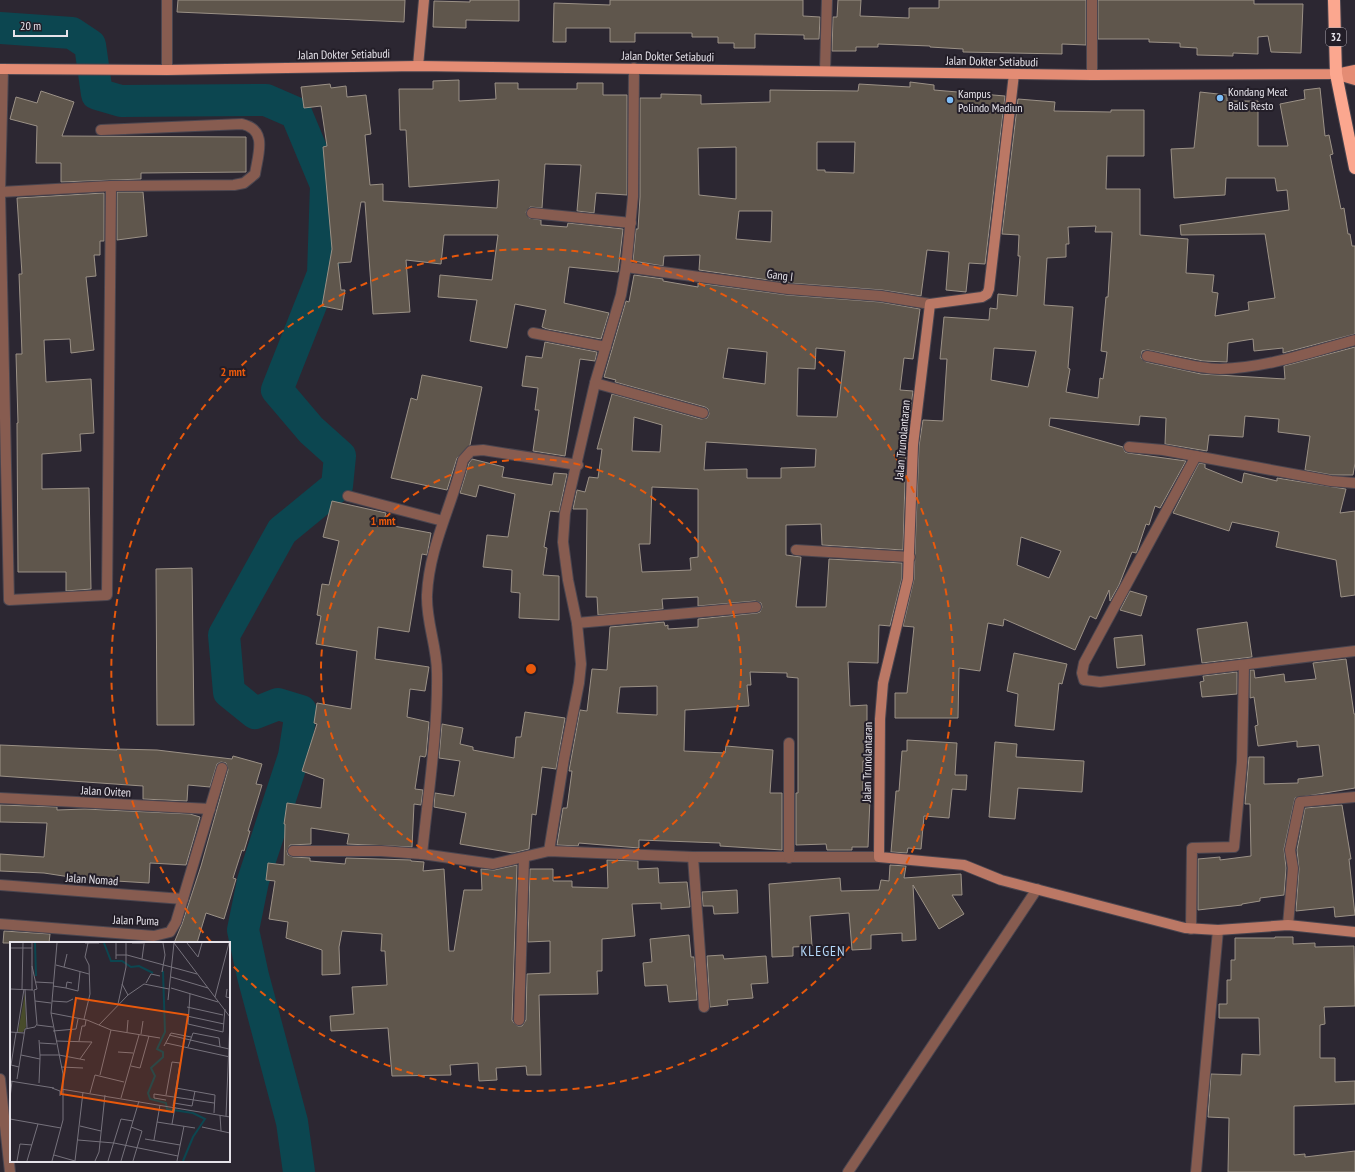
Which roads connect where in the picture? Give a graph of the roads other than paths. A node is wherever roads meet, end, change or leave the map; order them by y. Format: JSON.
{"nodes":[{"id":1,"x":167,"y":0,"type":"edge"},
{"id":2,"x":424,"y":0,"type":"edge"},
{"id":3,"x":827,"y":0,"type":"edge"},
{"id":4,"x":1092,"y":0,"type":"edge"},
{"id":5,"x":1334,"y":0,"type":"edge"},
{"id":6,"x":418,"y":66,"type":"junction"},
{"id":7,"x":634,"y":68,"type":"junction"},
{"id":8,"x":2,"y":69,"type":"edge"},
{"id":9,"x":167,"y":70,"type":"junction"},
{"id":10,"x":1355,"y":70,"type":"edge"},
{"id":11,"x":825,"y":71,"type":"junction"},
{"id":12,"x":1014,"y":74,"type":"junction"},
{"id":13,"x":1336,"y":74,"type":"junction"},
{"id":14,"x":1092,"y":75,"type":"junction"},
{"id":15,"x":1355,"y":80,"type":"edge"},
{"id":16,"x":1,"y":109,"type":"edge"},
{"id":17,"x":101,"y":130,"type":"dead end"},
{"id":18,"x":1355,"y":168,"type":"edge"},
{"id":19,"x":111,"y":186,"type":"junction"},
{"id":20,"x":0,"y":192,"type":"edge"},
{"id":21,"x":532,"y":213,"type":"dead end"},
{"id":22,"x":631,"y":223,"type":"junction"},
{"id":23,"x":626,"y":267,"type":"junction"},
{"id":24,"x":1,"y":290,"type":"edge"},
{"id":25,"x":930,"y":304,"type":"junction"},
{"id":26,"x":533,"y":333,"type":"dead end"},
{"id":27,"x":1355,"y":340,"type":"edge"},
{"id":28,"x":606,"y":346,"type":"junction"},
{"id":29,"x":1147,"y":356,"type":"dead end"},
{"id":30,"x":595,"y":383,"type":"junction"},
{"id":31,"x":703,"y":413,"type":"dead end"},
{"id":32,"x":1129,"y":447,"type":"dead end"},
{"id":33,"x":1196,"y":456,"type":"junction"},
{"id":34,"x":578,"y":465,"type":"junction"},
{"id":35,"x":1355,"y":483,"type":"edge"},
{"id":36,"x":348,"y":496,"type":"dead end"},
{"id":37,"x":443,"y":521,"type":"junction"},
{"id":38,"x":796,"y":550,"type":"dead end"},
{"id":39,"x":910,"y":556,"type":"junction"},
{"id":40,"x":756,"y":607,"type":"dead end"},
{"id":41,"x":577,"y":623,"type":"junction"},
{"id":42,"x":1355,"y":651,"type":"edge"},
{"id":43,"x":1244,"y":664,"type":"junction"},
{"id":44,"x":789,"y":743,"type":"dead end"},
{"id":45,"x":222,"y":768,"type":"dead end"},
{"id":46,"x":1355,"y":797,"type":"edge"},
{"id":47,"x":0,"y":798,"type":"edge"},
{"id":48,"x":210,"y":809,"type":"junction"},
{"id":49,"x":293,"y":851,"type":"dead end"},
{"id":50,"x":549,"y":851,"type":"junction"},
{"id":51,"x":422,"y":854,"type":"junction"},
{"id":52,"x":878,"y":857,"type":"junction"},
{"id":53,"x":524,"y":858,"type":"junction"},
{"id":54,"x":693,"y":858,"type":"junction"},
{"id":55,"x":789,"y":858,"type":"junction"},
{"id":56,"x":0,"y":885,"type":"edge"},
{"id":57,"x":1037,"y":889,"type":"junction"},
{"id":58,"x":183,"y":899,"type":"junction"},
{"id":59,"x":0,"y":924,"type":"edge"},
{"id":60,"x":1288,"y":925,"type":"junction"},
{"id":61,"x":1191,"y":929,"type":"junction"},
{"id":62,"x":1218,"y":930,"type":"junction"},
{"id":63,"x":1355,"y":932,"type":"edge"},
{"id":64,"x":704,"y":1007,"type":"dead end"},
{"id":65,"x":519,"y":1020,"type":"dead end"},
{"id":66,"x":0,"y":1080,"type":"edge"},
{"id":67,"x":4,"y":1160,"type":"edge"},
{"id":68,"x":850,"y":1171,"type":"edge"},
{"id":69,"x":10,"y":1172,"type":"edge"},
{"id":70,"x":1196,"y":1172,"type":"edge"}],
"edges":[{"from":1,"to":9,"type":"street"},
{"from":2,"to":6,"type":"street"},
{"from":3,"to":11,"type":"street"},
{"from":4,"to":14,"type":"street"},
{"from":5,"to":13,"type":"highway","number":"32"},
{"from":6,"to":7,"type":"main road","name":"Jalan Dokter Setiabudi"},
{"from":6,"to":9,"type":"main road","name":"Jalan Dokter Setiabudi"},
{"from":7,"to":11,"type":"main road","name":"Jalan Dokter Setiabudi"},
{"from":7,"to":22,"type":"street"},
{"from":8,"to":9,"type":"main road","name":"Jalan Dokter Setiabudi"},
{"from":8,"to":16,"type":"street"},
{"from":10,"to":13,"type":"main road"},
{"from":11,"to":12,"type":"main road","name":"Jalan Dokter Setiabudi"},
{"from":12,"to":14,"type":"main road","name":"Jalan Dokter Setiabudi"},
{"from":12,"to":25,"type":"street"},
{"from":13,"to":14,"type":"main road","name":"Jalan Dokter Setiabudi"},
{"from":13,"to":15,"type":"main road"},
{"from":13,"to":18,"type":"highway","number":"32"},
{"from":16,"to":20,"type":"street"},
{"from":17,"to":19,"type":"street"},
{"from":19,"to":20,"type":"street"},
{"from":19,"to":24,"type":"street"},
{"from":20,"to":24,"type":"street"},
{"from":21,"to":22,"type":"street"},
{"from":22,"to":23,"type":"street"},
{"from":23,"to":25,"type":"street","name":"Gang I"},
{"from":23,"to":28,"type":"street"},
{"from":25,"to":39,"type":"street","name":"Jalan Trunolantaran"},
{"from":26,"to":28,"type":"street"},
{"from":27,"to":29,"type":"street"},
{"from":28,"to":30,"type":"street"},
{"from":30,"to":31,"type":"street"},
{"from":30,"to":34,"type":"street"},
{"from":32,"to":33,"type":"street"},
{"from":33,"to":35,"type":"street"},
{"from":33,"to":43,"type":"street"},
{"from":34,"to":37,"type":"street"},
{"from":34,"to":41,"type":"street"},
{"from":36,"to":37,"type":"street"},
{"from":37,"to":51,"type":"street"},
{"from":38,"to":39,"type":"street"},
{"from":39,"to":52,"type":"street","name":"Jalan Trunolantaran"},
{"from":40,"to":41,"type":"street"},
{"from":41,"to":50,"type":"street"},
{"from":42,"to":43,"type":"street"},
{"from":43,"to":61,"type":"street"},
{"from":44,"to":55,"type":"street"},
{"from":45,"to":48,"type":"street","name":"Jalan Puma"},
{"from":46,"to":60,"type":"street"},
{"from":47,"to":48,"type":"street","name":"Jalan Oviten"},
{"from":48,"to":58,"type":"street","name":"Jalan Puma"},
{"from":49,"to":51,"type":"street"},
{"from":50,"to":53,"type":"street"},
{"from":50,"to":54,"type":"street"},
{"from":51,"to":53,"type":"street"},
{"from":52,"to":55,"type":"street"},
{"from":52,"to":57,"type":"street"},
{"from":53,"to":65,"type":"street"},
{"from":54,"to":55,"type":"street"},
{"from":54,"to":64,"type":"street"},
{"from":56,"to":58,"type":"street","name":"Jalan Nomad"},
{"from":57,"to":61,"type":"street"},
{"from":57,"to":68,"type":"street"},
{"from":58,"to":59,"type":"street","name":"Jalan Puma"},
{"from":60,"to":62,"type":"street"},
{"from":60,"to":63,"type":"street"},
{"from":61,"to":62,"type":"street"},
{"from":62,"to":70,"type":"street"},
{"from":66,"to":67,"type":"street"},
{"from":67,"to":69,"type":"street"}]}
